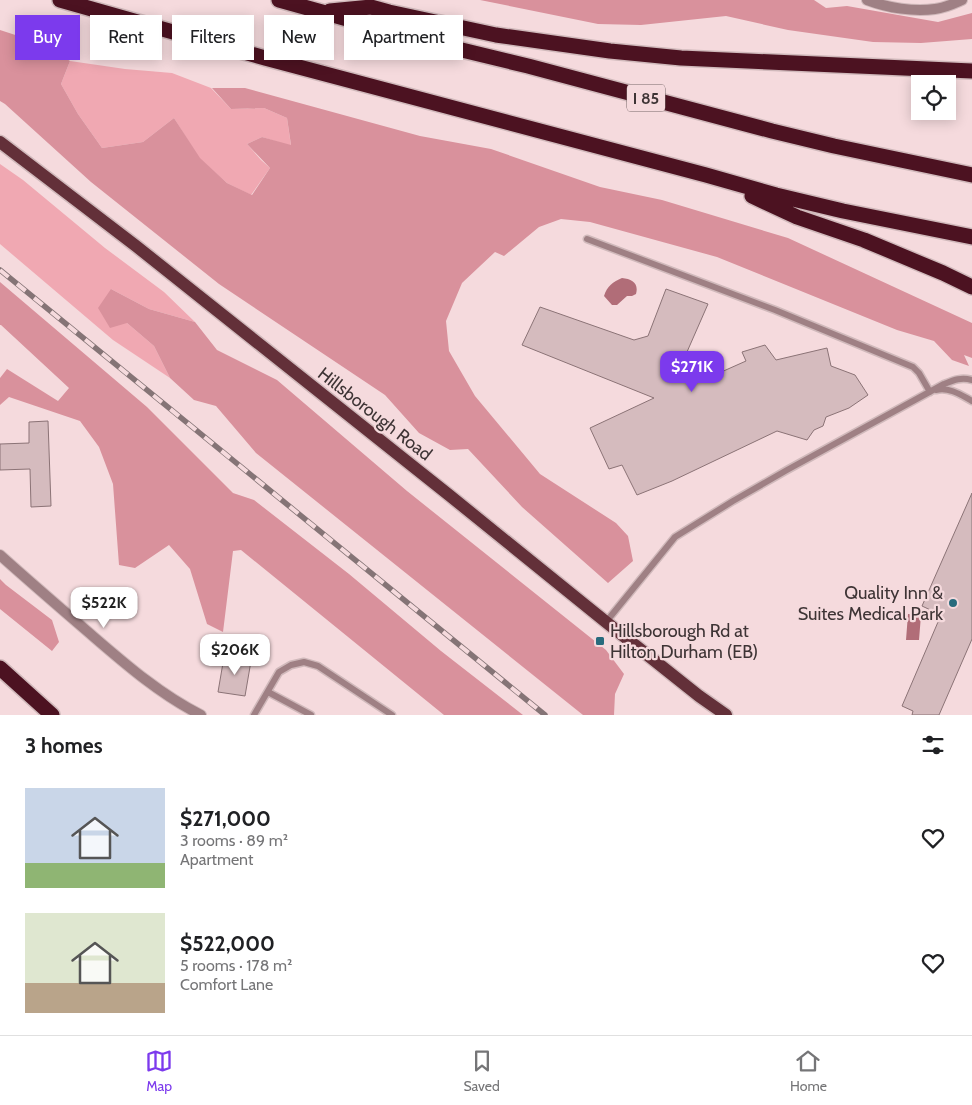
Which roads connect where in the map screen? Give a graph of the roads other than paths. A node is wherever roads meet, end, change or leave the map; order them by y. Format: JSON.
{"nodes":[{"id":1,"x":60,"y":0,"type":"edge"},
{"id":2,"x":279,"y":0,"type":"edge"},
{"id":3,"x":868,"y":0,"type":"edge"},
{"id":4,"x":962,"y":0,"type":"edge"},
{"id":5,"x":321,"y":12,"type":"junction"},
{"id":6,"x":972,"y":71,"type":"edge"},
{"id":7,"x":0,"y":142,"type":"edge"},
{"id":8,"x":706,"y":175,"type":"junction"},
{"id":9,"x":972,"y":175,"type":"edge"},
{"id":10,"x":972,"y":237,"type":"edge"},
{"id":11,"x":587,"y":239,"type":"dead end"},
{"id":12,"x":972,"y":287,"type":"edge"},
{"id":13,"x":972,"y":380,"type":"edge"},
{"id":14,"x":930,"y":392,"type":"junction"},
{"id":15,"x":972,"y":401,"type":"edge"},
{"id":16,"x":0,"y":556,"type":"edge"},
{"id":17,"x":606,"y":622,"type":"junction"},
{"id":18,"x":0,"y":668,"type":"edge"},
{"id":19,"x":268,"y":692,"type":"junction"},
{"id":20,"x":52,"y":715,"type":"edge"},
{"id":21,"x":201,"y":715,"type":"edge"},
{"id":22,"x":254,"y":715,"type":"edge"},
{"id":23,"x":311,"y":715,"type":"edge"},
{"id":24,"x":392,"y":715,"type":"edge"},
{"id":25,"x":726,"y":715,"type":"edge"}],
"edges":[{"from":1,"to":8,"type":"highway"},
{"from":2,"to":5,"type":"highway","number":"I 85"},
{"from":3,"to":4,"type":"street"},
{"from":5,"to":6,"type":"highway"},
{"from":5,"to":9,"type":"highway","number":"I 85"},
{"from":7,"to":17,"type":"main road","name":"Hillsborough Road"},
{"from":8,"to":10,"type":"highway"},
{"from":8,"to":12,"type":"highway"},
{"from":11,"to":14,"type":"lane"},
{"from":13,"to":14,"type":"lane"},
{"from":14,"to":15,"type":"lane"},
{"from":14,"to":17,"type":"lane"},
{"from":16,"to":21,"type":"street"},
{"from":17,"to":25,"type":"main road","name":"Hillsborough Road"},
{"from":18,"to":20,"type":"highway"},
{"from":19,"to":22,"type":"lane"},
{"from":19,"to":23,"type":"lane"},
{"from":19,"to":24,"type":"lane"}]}
